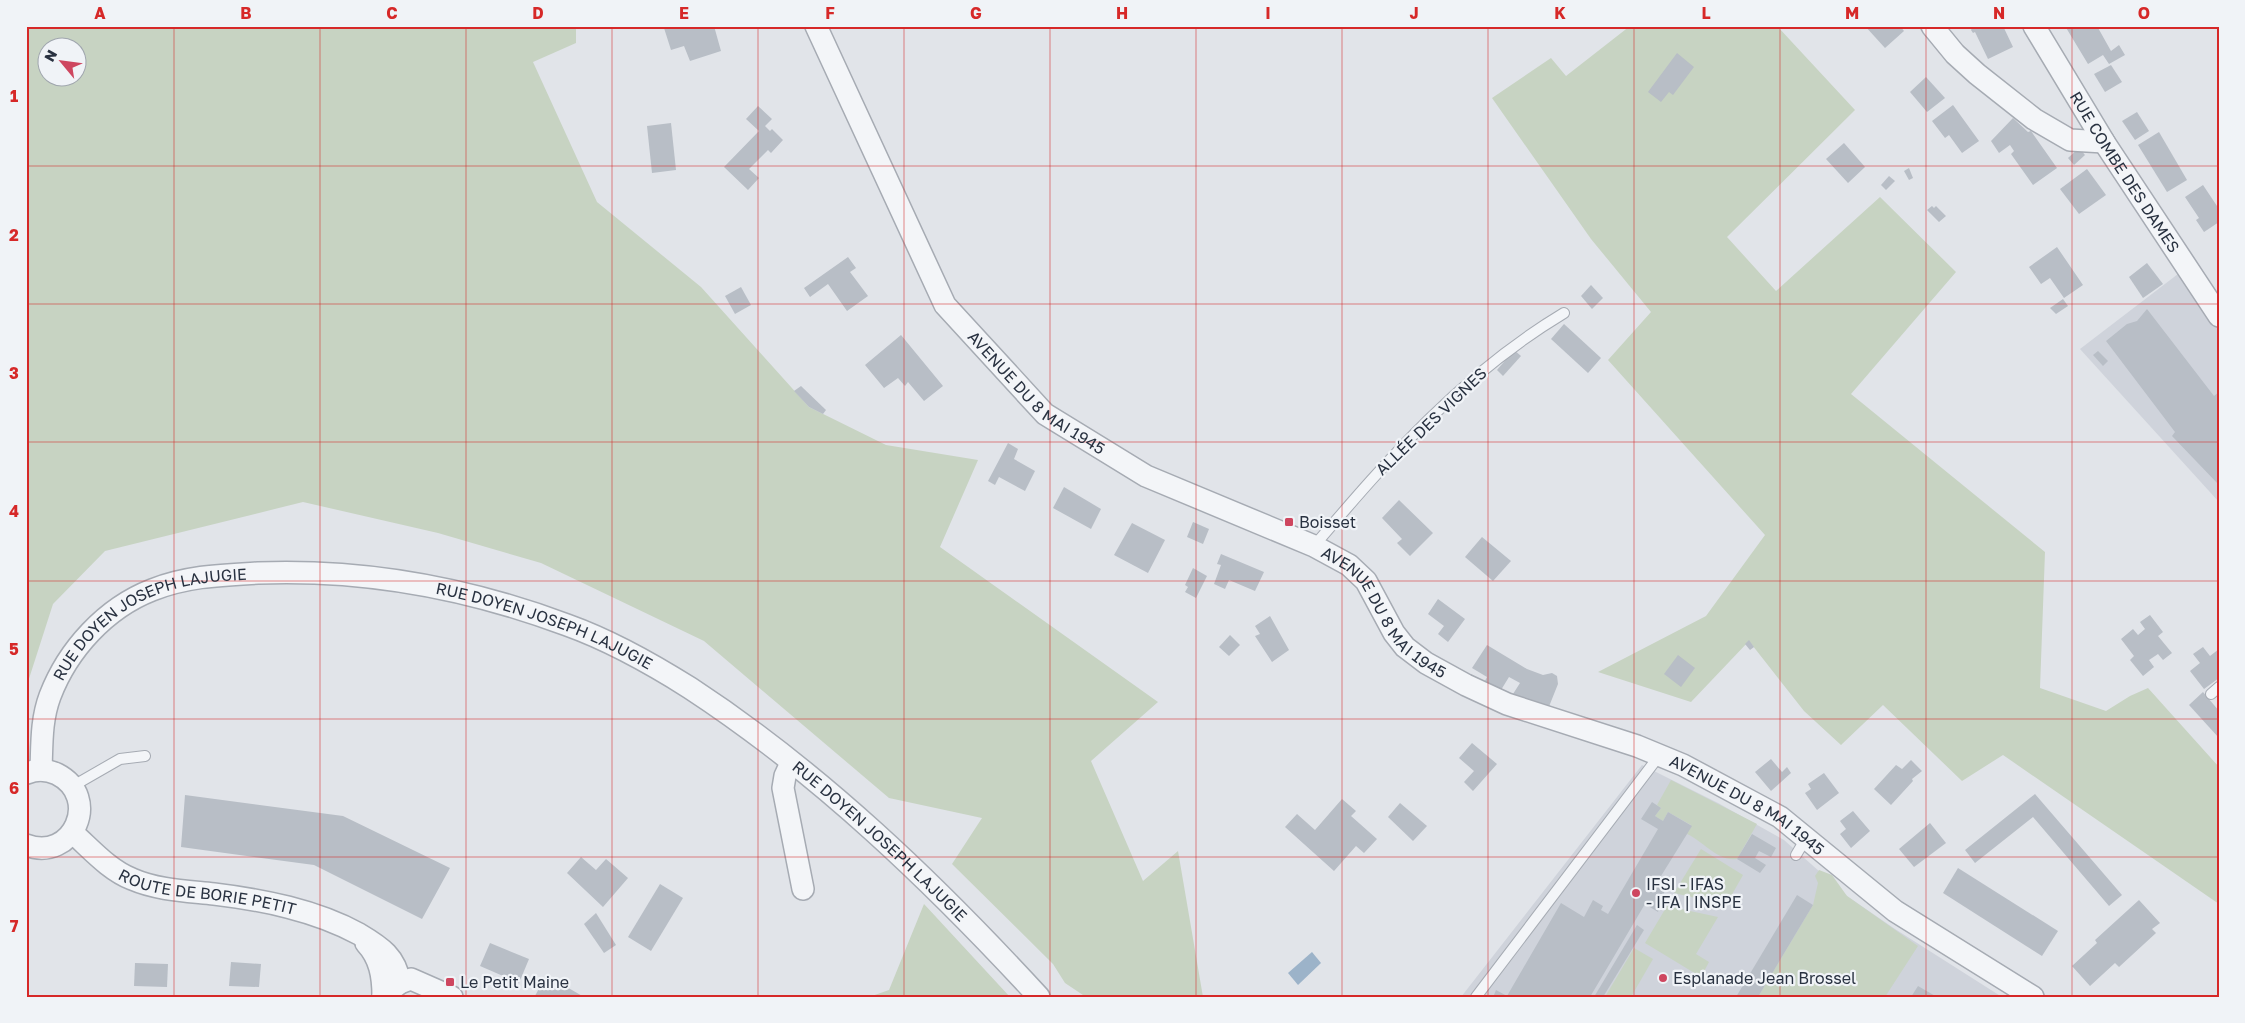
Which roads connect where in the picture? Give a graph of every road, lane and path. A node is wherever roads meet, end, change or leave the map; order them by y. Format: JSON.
{"nodes":[{"id":1,"x":816,"y":26,"type":"edge"},
{"id":2,"x":1932,"y":26,"type":"edge"},
{"id":3,"x":2034,"y":26,"type":"edge"},
{"id":4,"x":2104,"y":142,"type":"junction"},
{"id":5,"x":1564,"y":313,"type":"dead end"},
{"id":6,"x":2219,"y":316,"type":"edge"},
{"id":7,"x":1314,"y":546,"type":"junction"},
{"id":8,"x":145,"y":756,"type":"dead end"},
{"id":9,"x":1659,"y":756,"type":"junction"},
{"id":10,"x":791,"y":763,"type":"junction"},
{"id":11,"x":34,"y":772,"type":"edge"},
{"id":12,"x":73,"y":786,"type":"junction"},
{"id":13,"x":72,"y":833,"type":"junction"},
{"id":14,"x":26,"y":845,"type":"edge"},
{"id":15,"x":803,"y":889,"type":"dead end"},
{"id":16,"x":388,"y":993,"type":"edge"},
{"id":17,"x":452,"y":997,"type":"edge"},
{"id":18,"x":1039,"y":997,"type":"edge"},
{"id":19,"x":1476,"y":997,"type":"edge"},
{"id":20,"x":2033,"y":997,"type":"edge"}],
"edges":[{"from":1,"to":7,"type":"street","name":"AVENUE DU 8 MAI 1945"},
{"from":2,"to":4,"type":"street"},
{"from":3,"to":4,"type":"street","name":"RUE COMBE DES DAMES"},
{"from":4,"to":6,"type":"street","name":"RUE COMBE DES DAMES"},
{"from":5,"to":7,"type":"lane","name":"ALLÉE DES VIGNES"},
{"from":7,"to":9,"type":"street","name":"AVENUE DU 8 MAI 1945"},
{"from":8,"to":12,"type":"lane"},
{"from":9,"to":19,"type":"lane"},
{"from":9,"to":20,"type":"street","name":"AVENUE DU 8 MAI 1945"},
{"from":10,"to":11,"type":"street","name":"RUE DOYEN JOSEPH LAJUGIE"},
{"from":10,"to":15,"type":"street"},
{"from":10,"to":18,"type":"street","name":"RUE DOYEN JOSEPH LAJUGIE"},
{"from":11,"to":12,"type":"street"},
{"from":12,"to":13,"type":"street"},
{"from":13,"to":14,"type":"street"},
{"from":13,"to":16,"type":"street","name":"ROUTE DE BORIE PETIT"},
{"from":16,"to":17,"type":"street"}]}
